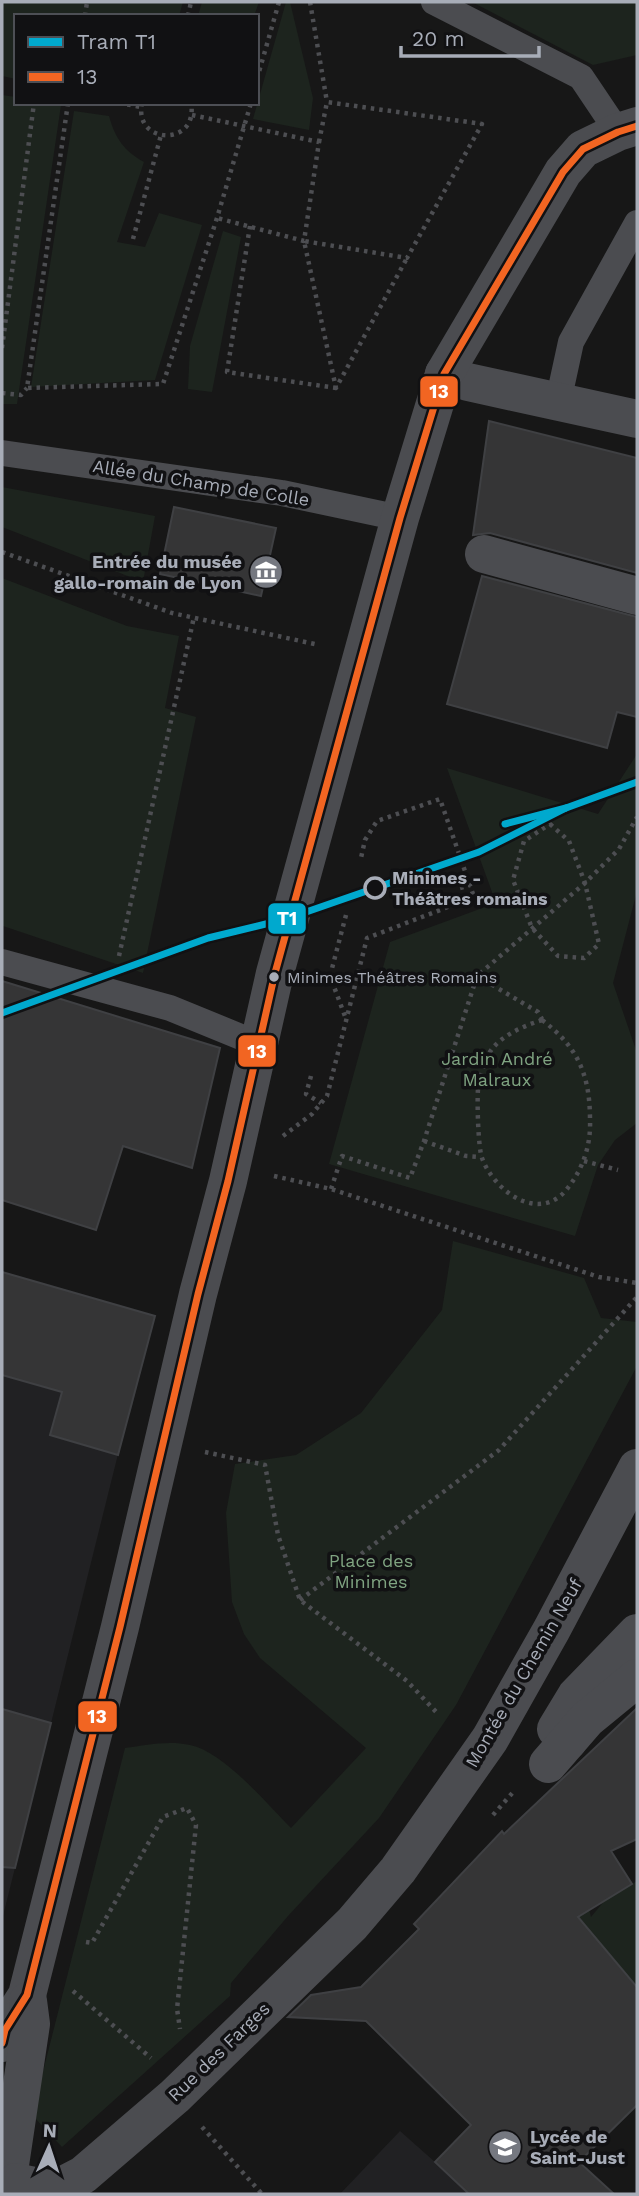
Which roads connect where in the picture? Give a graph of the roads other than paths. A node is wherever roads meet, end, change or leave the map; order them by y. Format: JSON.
{"nodes":[{"id":1,"x":434,"y":2,"type":"edge"},
{"id":2,"x":628,"y":129,"type":"edge"},
{"id":3,"x":637,"y":223,"type":"edge"},
{"id":4,"x":444,"y":374,"type":"junction"},
{"id":5,"x":558,"y":402,"type":"junction"},
{"id":6,"x":637,"y":419,"type":"edge"},
{"id":7,"x":2,"y":453,"type":"edge"},
{"id":8,"x":400,"y":518,"type":"junction"},
{"id":9,"x":484,"y":554,"type":"dead end"},
{"id":10,"x":637,"y":596,"type":"edge"},
{"id":11,"x":2,"y":962,"type":"edge"},
{"id":12,"x":258,"y":1044,"type":"junction"},
{"id":13,"x":637,"y":1468,"type":"edge"},
{"id":14,"x":637,"y":1633,"type":"edge"},
{"id":15,"x":637,"y":1678,"type":"edge"},
{"id":16,"x":398,"y":1870,"type":"joint"},
{"id":17,"x":27,"y":1995,"type":"junction"},
{"id":18,"x":2,"y":2043,"type":"edge"},
{"id":19,"x":10,"y":2175,"type":"edge"}],
"edges":[{"from":1,"to":2,"type":"lane"},
{"from":2,"to":4,"type":"street"},
{"from":3,"to":5,"type":"lane"},
{"from":4,"to":5,"type":"street"},
{"from":4,"to":8,"type":"street"},
{"from":5,"to":6,"type":"street"},
{"from":7,"to":8,"type":"lane","name":"Allée du Champ de Colle"},
{"from":8,"to":12,"type":"street"},
{"from":9,"to":10,"type":"street"},
{"from":11,"to":12,"type":"lane"},
{"from":12,"to":17,"type":"street"},
{"from":13,"to":16,"type":"street","name":"Montée du Chemin Neuf"},
{"from":14,"to":15,"type":"street"},
{"from":16,"to":19,"type":"street","name":"Rue des Farges"},
{"from":17,"to":18,"type":"street"},
{"from":17,"to":19,"type":"street"}]}
